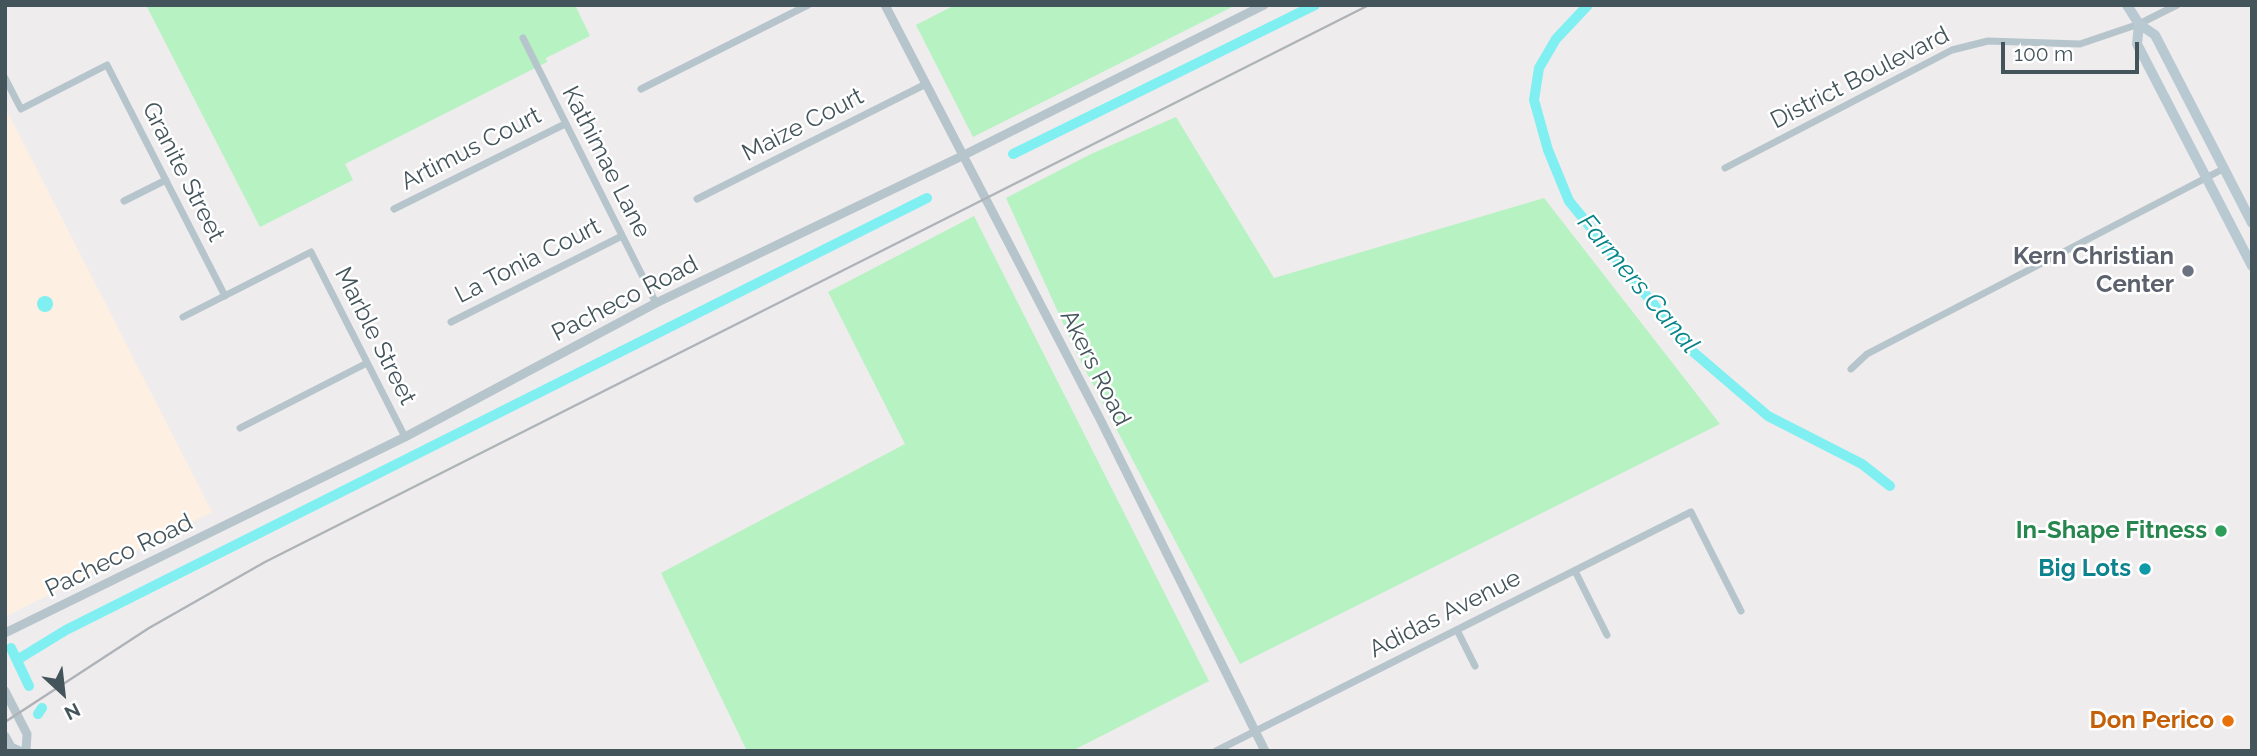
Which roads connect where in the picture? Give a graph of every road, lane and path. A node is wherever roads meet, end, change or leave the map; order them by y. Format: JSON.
{"nodes":[{"id":1,"x":808,"y":5,"type":"edge"},
{"id":2,"x":885,"y":5,"type":"edge"},
{"id":3,"x":1264,"y":5,"type":"edge"},
{"id":4,"x":2127,"y":5,"type":"edge"},
{"id":5,"x":2177,"y":5,"type":"edge"},
{"id":6,"x":2139,"y":24,"type":"junction"},
{"id":7,"x":523,"y":38,"type":"dead end"},
{"id":8,"x":5,"y":78,"type":"edge"},
{"id":9,"x":926,"y":85,"type":"junction"},
{"id":10,"x":641,"y":89,"type":"dead end"},
{"id":11,"x":565,"y":124,"type":"junction"},
{"id":12,"x":962,"y":156,"type":"junction"},
{"id":13,"x":1725,"y":168,"type":"dead end"},
{"id":14,"x":2225,"y":168,"type":"junction"},
{"id":15,"x":2207,"y":177,"type":"junction"},
{"id":16,"x":166,"y":180,"type":"junction"},
{"id":17,"x":697,"y":199,"type":"dead end"},
{"id":18,"x":124,"y":201,"type":"dead end"},
{"id":19,"x":394,"y":209,"type":"dead end"},
{"id":20,"x":2252,"y":223,"type":"edge"},
{"id":21,"x":622,"y":236,"type":"junction"},
{"id":22,"x":2252,"y":266,"type":"edge"},
{"id":23,"x":225,"y":296,"type":"junction"},
{"id":24,"x":656,"y":303,"type":"junction"},
{"id":25,"x":183,"y":317,"type":"dead end"},
{"id":26,"x":451,"y":321,"type":"dead end"},
{"id":27,"x":367,"y":363,"type":"junction"},
{"id":28,"x":1852,"y":369,"type":"dead end"},
{"id":29,"x":240,"y":428,"type":"dead end"},
{"id":30,"x":405,"y":437,"type":"junction"},
{"id":31,"x":1575,"y":571,"type":"junction"},
{"id":32,"x":1741,"y":611,"type":"dead end"},
{"id":33,"x":1457,"y":630,"type":"junction"},
{"id":34,"x":5,"y":633,"type":"edge"},
{"id":35,"x":1607,"y":635,"type":"dead end"},
{"id":36,"x":1475,"y":666,"type":"dead end"},
{"id":37,"x":5,"y":691,"type":"edge"},
{"id":38,"x":1255,"y":731,"type":"junction"},
{"id":39,"x":5,"y":736,"type":"edge"},
{"id":40,"x":20,"y":751,"type":"edge"},
{"id":41,"x":26,"y":751,"type":"edge"},
{"id":42,"x":1216,"y":751,"type":"edge"},
{"id":43,"x":1265,"y":751,"type":"edge"}],
"edges":[{"from":1,"to":10,"type":"street"},
{"from":2,"to":9,"type":"street","name":"Akers Road"},
{"from":3,"to":12,"type":"street","name":"Pacheco Road"},
{"from":4,"to":6,"type":"main road"},
{"from":5,"to":6,"type":"street","name":"District Boulevard"},
{"from":6,"to":13,"type":"street","name":"District Boulevard"},
{"from":6,"to":14,"type":"main road"},
{"from":6,"to":15,"type":"main road"},
{"from":7,"to":11,"type":"street","name":"Kathimae Lane"},
{"from":8,"to":16,"type":"street","name":"Granite Street"},
{"from":9,"to":12,"type":"street","name":"Akers Road"},
{"from":9,"to":17,"type":"street","name":"Maize Court"},
{"from":11,"to":19,"type":"street","name":"Artimus Court"},
{"from":11,"to":21,"type":"street","name":"Kathimae Lane"},
{"from":12,"to":24,"type":"street","name":"Pacheco Road"},
{"from":12,"to":38,"type":"street","name":"Akers Road"},
{"from":14,"to":15,"type":"street"},
{"from":14,"to":20,"type":"main road"},
{"from":15,"to":22,"type":"main road"},
{"from":15,"to":28,"type":"street"},
{"from":16,"to":18,"type":"street"},
{"from":16,"to":23,"type":"street","name":"Granite Street"},
{"from":21,"to":24,"type":"street","name":"Kathimae Lane"},
{"from":21,"to":26,"type":"street","name":"La Tonia Court"},
{"from":23,"to":25,"type":"street"},
{"from":23,"to":27,"type":"street","name":"Marble Street"},
{"from":24,"to":30,"type":"street","name":"Pacheco Road"},
{"from":27,"to":29,"type":"street"},
{"from":27,"to":30,"type":"street","name":"Marble Street"},
{"from":30,"to":34,"type":"street","name":"Pacheco Road"},
{"from":31,"to":32,"type":"street","name":"Adidas Avenue"},
{"from":31,"to":33,"type":"street","name":"Adidas Avenue"},
{"from":31,"to":35,"type":"street"},
{"from":33,"to":36,"type":"street"},
{"from":33,"to":38,"type":"street","name":"Adidas Avenue"},
{"from":37,"to":41,"type":"street"},
{"from":38,"to":42,"type":"street","name":"Adidas Avenue"},
{"from":38,"to":43,"type":"street","name":"Akers Road"},
{"from":39,"to":40,"type":"street"}]}
